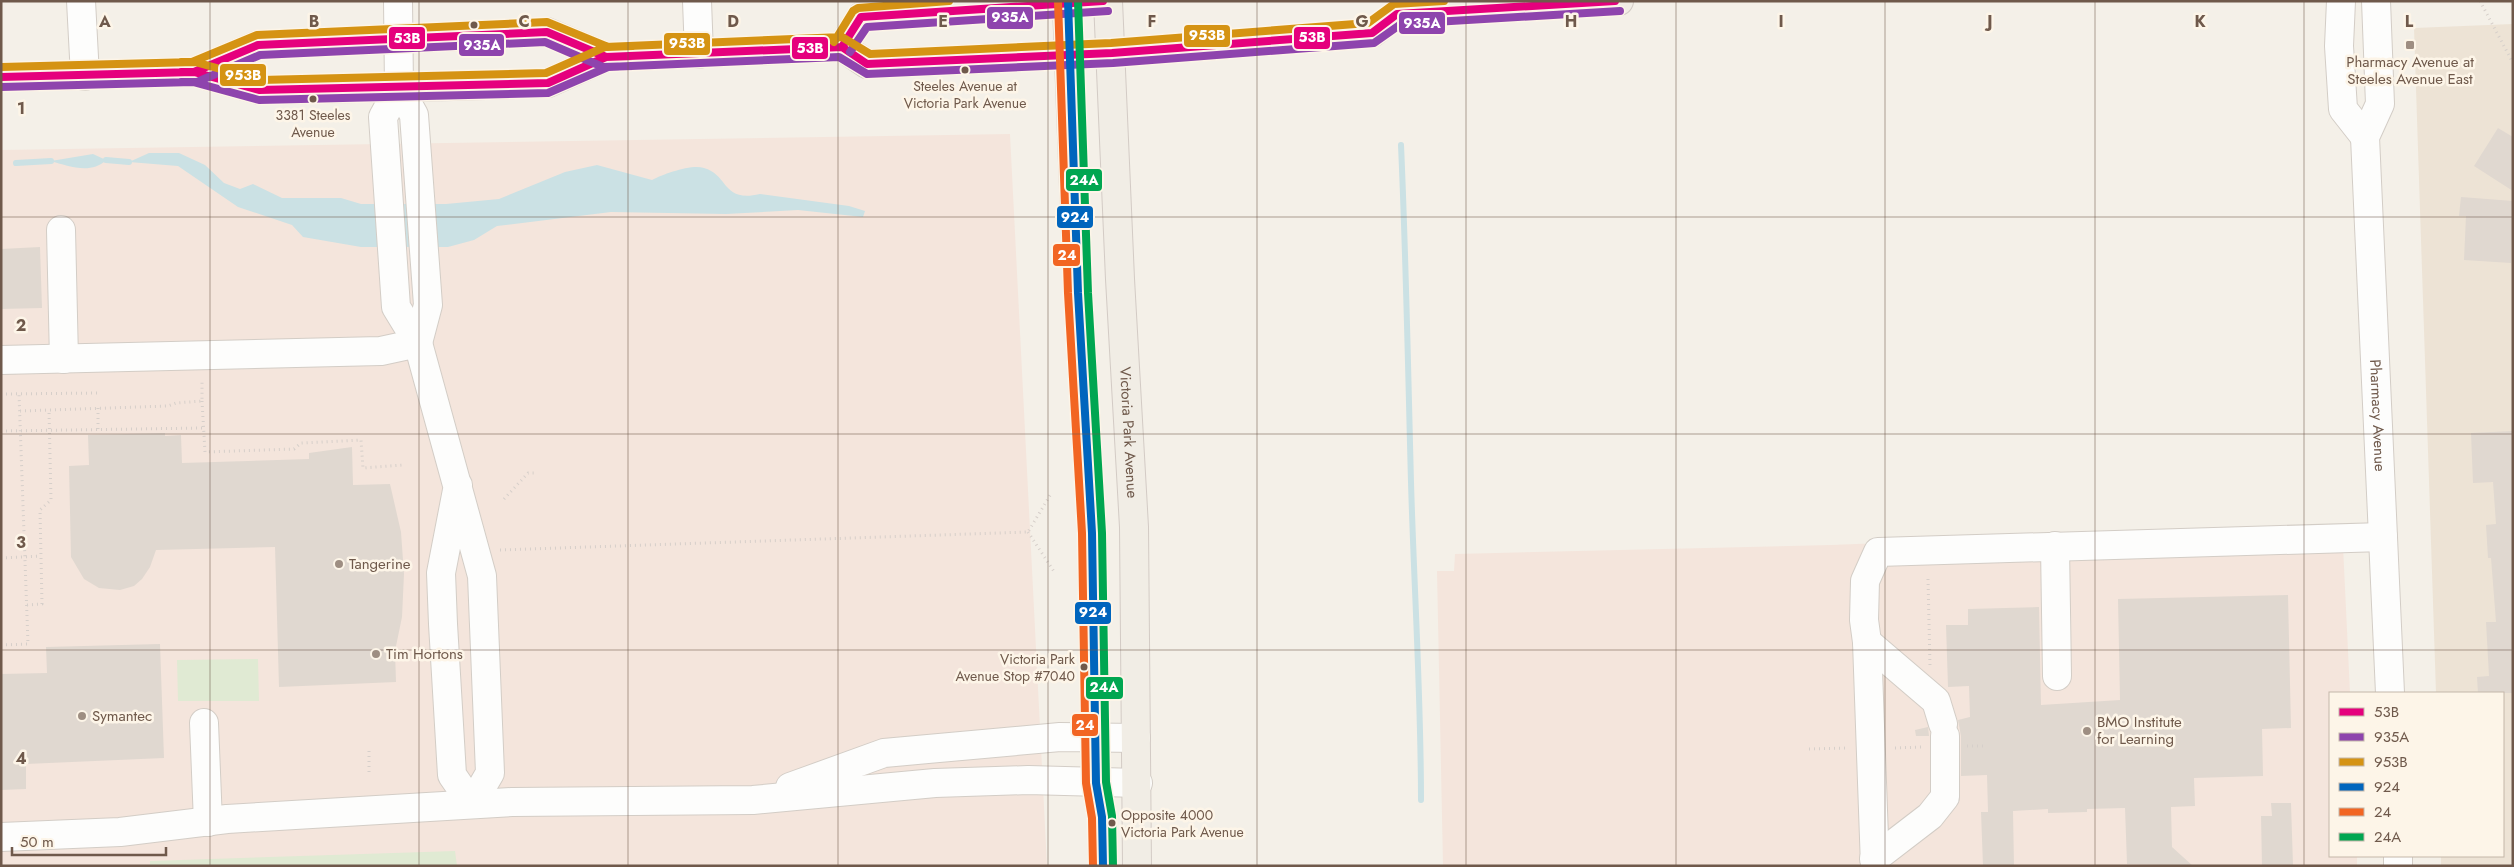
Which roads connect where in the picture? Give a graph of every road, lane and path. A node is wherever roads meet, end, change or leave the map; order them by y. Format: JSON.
{"nodes":[{"id":1,"x":81,"y":1,"type":"edge"},
{"id":2,"x":398,"y":1,"type":"edge"},
{"id":3,"x":697,"y":1,"type":"edge"},
{"id":4,"x":1108,"y":1,"type":"edge"},
{"id":5,"x":1619,"y":1,"type":"edge"},
{"id":6,"x":2341,"y":1,"type":"edge"},
{"id":7,"x":2376,"y":1,"type":"edge"},
{"id":8,"x":2480,"y":1,"type":"edge"},
{"id":9,"x":1067,"y":3,"type":"edge"},
{"id":10,"x":1388,"y":8,"type":"edge"},
{"id":11,"x":398,"y":39,"type":"junction"},
{"id":12,"x":842,"y":47,"type":"junction"},
{"id":13,"x":1112,"y":53,"type":"junction"},
{"id":14,"x":699,"y":54,"type":"junction"},
{"id":15,"x":1068,"y":55,"type":"junction"},
{"id":16,"x":606,"y":57,"type":"junction"},
{"id":17,"x":2513,"y":63,"type":"edge"},
{"id":18,"x":194,"y":72,"type":"junction"},
{"id":19,"x":85,"y":76,"type":"junction"},
{"id":20,"x":1,"y":77,"type":"edge"},
{"id":21,"x":399,"y":88,"type":"junction"},
{"id":22,"x":2365,"y":137,"type":"junction"},
{"id":23,"x":61,"y":230,"type":"dead end"},
{"id":24,"x":418,"y":344,"type":"junction"},
{"id":25,"x":64,"y":359,"type":"junction"},
{"id":26,"x":1,"y":360,"type":"edge"},
{"id":27,"x":202,"y":374,"type":"dead end"},
{"id":28,"x":100,"y":393,"type":"dead end"},
{"id":29,"x":1,"y":394,"type":"edge"},
{"id":30,"x":19,"y":394,"type":"junction"},
{"id":31,"x":202,"y":401,"type":"junction"},
{"id":32,"x":98,"y":408,"type":"junction"},
{"id":33,"x":49,"y":410,"type":"junction"},
{"id":34,"x":20,"y":411,"type":"junction"},
{"id":35,"x":203,"y":428,"type":"junction"},
{"id":36,"x":98,"y":429,"type":"dead end"},
{"id":37,"x":50,"y":430,"type":"junction"},
{"id":38,"x":1,"y":431,"type":"edge"},
{"id":39,"x":21,"y":431,"type":"junction"},
{"id":40,"x":403,"y":465,"type":"dead end"},
{"id":41,"x":537,"y":473,"type":"dead end"},
{"id":42,"x":458,"y":485,"type":"junction"},
{"id":43,"x":1052,"y":492,"type":"dead end"},
{"id":44,"x":504,"y":499,"type":"dead end"},
{"id":45,"x":1028,"y":532,"type":"junction"},
{"id":46,"x":2383,"y":537,"type":"junction"},
{"id":47,"x":2055,"y":546,"type":"junction"},
{"id":48,"x":494,"y":551,"type":"dead end"},
{"id":49,"x":26,"y":556,"type":"junction"},
{"id":50,"x":41,"y":556,"type":"junction"},
{"id":51,"x":1,"y":558,"type":"edge"},
{"id":52,"x":1055,"y":573,"type":"dead end"},
{"id":53,"x":1928,"y":579,"type":"dead end"},
{"id":54,"x":27,"y":605,"type":"junction"},
{"id":55,"x":1867,"y":642,"type":"junction"},
{"id":56,"x":1,"y":645,"type":"edge"},
{"id":57,"x":1926,"y":674,"type":"dead end"},
{"id":58,"x":2057,"y":676,"type":"dead end"},
{"id":59,"x":2390,"y":692,"type":"edge"},
{"id":60,"x":204,"y":723,"type":"dead end"},
{"id":61,"x":1096,"y":738,"type":"junction"},
{"id":62,"x":1136,"y":738,"type":"junction"},
{"id":63,"x":369,"y":751,"type":"dead end"},
{"id":64,"x":369,"y":774,"type":"dead end"},
{"id":65,"x":1096,"y":783,"type":"junction"},
{"id":66,"x":1138,"y":783,"type":"junction"},
{"id":67,"x":753,"y":800,"type":"junction"},
{"id":68,"x":472,"y":804,"type":"junction"},
{"id":69,"x":208,"y":822,"type":"junction"},
{"id":70,"x":1,"y":837,"type":"edge"},
{"id":71,"x":1874,"y":862,"type":"edge"},
{"id":72,"x":1104,"y":866,"type":"edge"},
{"id":73,"x":1137,"y":866,"type":"edge"}],
"edges":[{"from":1,"to":19,"type":"street"},
{"from":2,"to":11,"type":"street"},
{"from":3,"to":14,"type":"street"},
{"from":4,"to":9,"type":"main road"},
{"from":4,"to":13,"type":"main road","name":"Victoria Park Avenue"},
{"from":5,"to":10,"type":"main road"},
{"from":6,"to":22,"type":"street"},
{"from":7,"to":22,"type":"street","name":"Pharmacy Avenue"},
{"from":8,"to":17,"type":"path"},
{"from":9,"to":12,"type":"main road"},
{"from":9,"to":15,"type":"main road"},
{"from":10,"to":13,"type":"main road"},
{"from":11,"to":16,"type":"main road"},
{"from":11,"to":18,"type":"main road"},
{"from":11,"to":21,"type":"street"},
{"from":12,"to":14,"type":"main road"},
{"from":12,"to":15,"type":"main road"},
{"from":13,"to":15,"type":"main road"},
{"from":13,"to":62,"type":"main road","name":"Victoria Park Avenue"},
{"from":14,"to":16,"type":"main road"},
{"from":15,"to":61,"type":"main road"},
{"from":16,"to":21,"type":"main road"},
{"from":18,"to":19,"type":"main road"},
{"from":18,"to":21,"type":"main road"},
{"from":19,"to":20,"type":"main road"},
{"from":21,"to":24,"type":"street"},
{"from":21,"to":24,"type":"street"},
{"from":22,"to":46,"type":"street","name":"Pharmacy Avenue"},
{"from":23,"to":25,"type":"street"},
{"from":24,"to":25,"type":"street"},
{"from":24,"to":42,"type":"street"},
{"from":25,"to":26,"type":"street"},
{"from":27,"to":31,"type":"path"},
{"from":28,"to":30,"type":"path"},
{"from":29,"to":30,"type":"path"},
{"from":30,"to":34,"type":"path"},
{"from":31,"to":32,"type":"path"},
{"from":31,"to":35,"type":"path"},
{"from":32,"to":33,"type":"path"},
{"from":32,"to":36,"type":"path"},
{"from":33,"to":34,"type":"path"},
{"from":33,"to":37,"type":"path"},
{"from":34,"to":39,"type":"path"},
{"from":35,"to":37,"type":"path"},
{"from":35,"to":40,"type":"path"},
{"from":37,"to":39,"type":"path"},
{"from":37,"to":50,"type":"path"},
{"from":38,"to":39,"type":"path"},
{"from":39,"to":49,"type":"path"},
{"from":41,"to":44,"type":"path"},
{"from":42,"to":68,"type":"street"},
{"from":42,"to":68,"type":"street"},
{"from":43,"to":45,"type":"path"},
{"from":45,"to":48,"type":"path"},
{"from":45,"to":52,"type":"path"},
{"from":46,"to":47,"type":"street"},
{"from":46,"to":59,"type":"street","name":"Pharmacy Avenue"},
{"from":47,"to":55,"type":"street"},
{"from":47,"to":58,"type":"street"},
{"from":49,"to":50,"type":"path"},
{"from":49,"to":51,"type":"path"},
{"from":49,"to":54,"type":"path"},
{"from":50,"to":54,"type":"path"},
{"from":53,"to":57,"type":"path"},
{"from":54,"to":56,"type":"path"},
{"from":55,"to":71,"type":"street"},
{"from":55,"to":71,"type":"street"},
{"from":60,"to":69,"type":"street"},
{"from":61,"to":62,"type":"street"},
{"from":61,"to":65,"type":"main road"},
{"from":61,"to":67,"type":"street"},
{"from":62,"to":66,"type":"main road","name":"Victoria Park Avenue"},
{"from":63,"to":64,"type":"path"},
{"from":65,"to":66,"type":"street"},
{"from":65,"to":67,"type":"street"},
{"from":65,"to":72,"type":"main road"},
{"from":66,"to":73,"type":"main road","name":"Victoria Park Avenue"},
{"from":67,"to":68,"type":"street"},
{"from":68,"to":69,"type":"street"},
{"from":69,"to":70,"type":"street"}]}
